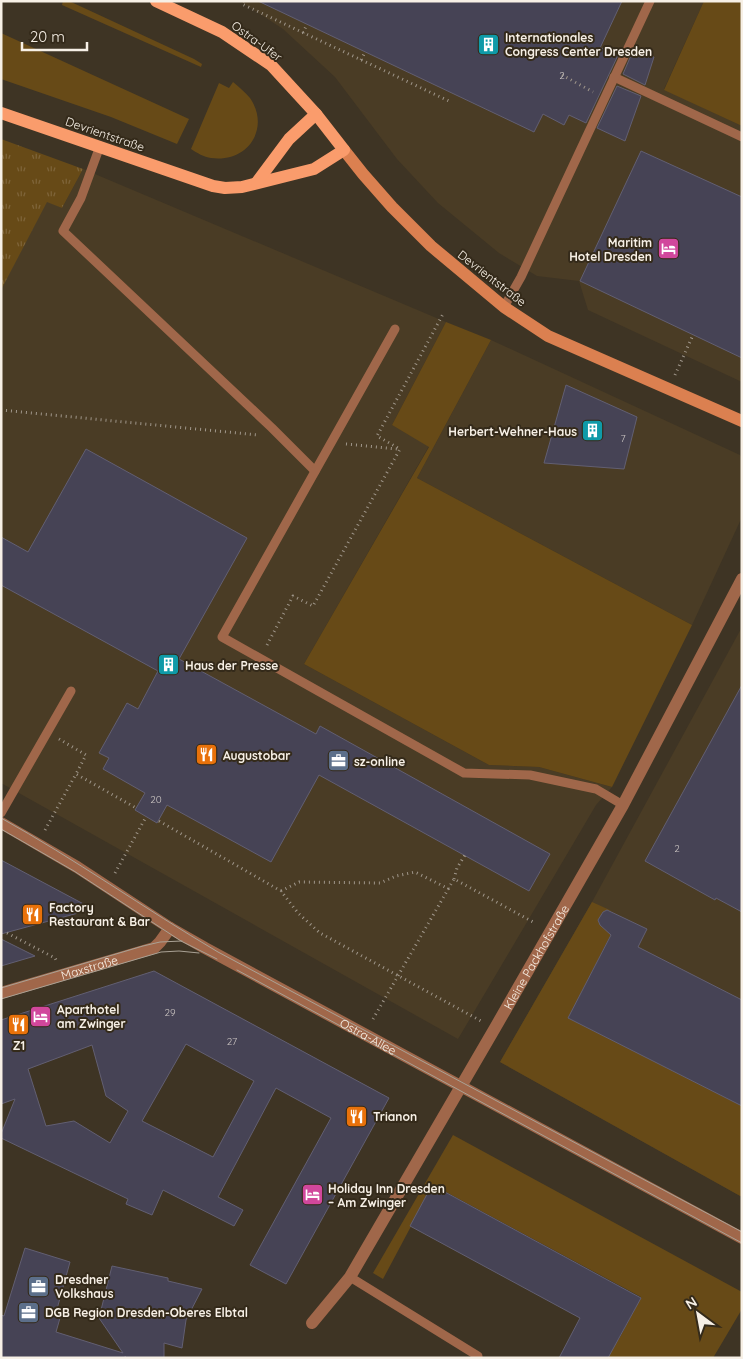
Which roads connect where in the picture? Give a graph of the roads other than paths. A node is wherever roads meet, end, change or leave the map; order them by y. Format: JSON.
{"nodes":[{"id":1,"x":156,"y":1,"type":"edge"},
{"id":2,"x":650,"y":1,"type":"edge"},
{"id":3,"x":614,"y":78,"type":"junction"},
{"id":4,"x":1,"y":113,"type":"edge"},
{"id":5,"x":316,"y":114,"type":"junction"},
{"id":6,"x":742,"y":137,"type":"edge"},
{"id":7,"x":100,"y":146,"type":"junction"},
{"id":8,"x":344,"y":150,"type":"junction"},
{"id":9,"x":257,"y":182,"type":"junction"},
{"id":10,"x":504,"y":307,"type":"junction"},
{"id":11,"x":395,"y":329,"type":"dead end"},
{"id":12,"x":742,"y":421,"type":"edge"},
{"id":13,"x":315,"y":471,"type":"junction"},
{"id":14,"x":742,"y":579,"type":"edge"},
{"id":15,"x":71,"y":691,"type":"dead end"},
{"id":16,"x":623,"y":805,"type":"junction"},
{"id":17,"x":1,"y":813,"type":"edge"},
{"id":18,"x":1,"y":824,"type":"edge"},
{"id":19,"x":170,"y":928,"type":"junction"},
{"id":20,"x":1,"y":993,"type":"edge"},
{"id":21,"x":460,"y":1086,"type":"junction"},
{"id":22,"x":742,"y":1238,"type":"edge"},
{"id":23,"x":350,"y":1277,"type":"junction"},
{"id":24,"x":312,"y":1323,"type":"dead end"},
{"id":25,"x":478,"y":1358,"type":"edge"}],
"edges":[{"from":1,"to":5,"type":"main road","name":"Ostra-Ufer"},
{"from":2,"to":3,"type":"lane"},
{"from":3,"to":6,"type":"lane"},
{"from":3,"to":10,"type":"lane"},
{"from":4,"to":7,"type":"main road","name":"Devrientstraße"},
{"from":5,"to":8,"type":"main road","name":"Ostra-Ufer"},
{"from":5,"to":9,"type":"main road"},
{"from":7,"to":9,"type":"main road","name":"Devrientstraße"},
{"from":7,"to":13,"type":"lane"},
{"from":8,"to":9,"type":"main road","name":"Devrientstraße"},
{"from":8,"to":10,"type":"main road","name":"Devrientstraße"},
{"from":10,"to":12,"type":"main road","name":"Devrientstraße"},
{"from":11,"to":13,"type":"lane"},
{"from":13,"to":16,"type":"lane"},
{"from":14,"to":16,"type":"street","name":"Kleine Packhofstraße"},
{"from":15,"to":17,"type":"lane"},
{"from":16,"to":21,"type":"street","name":"Kleine Packhofstraße"},
{"from":18,"to":19,"type":"street","name":"Ostra-Allee"},
{"from":19,"to":20,"type":"street","name":"Maxstraße"},
{"from":19,"to":21,"type":"street","name":"Ostra-Allee"},
{"from":21,"to":22,"type":"street","name":"Ostra-Allee"},
{"from":21,"to":23,"type":"street","name":"Kleine Packhofstraße"},
{"from":23,"to":24,"type":"street","name":"Kleine Packhofstraße"},
{"from":23,"to":25,"type":"lane"}]}
